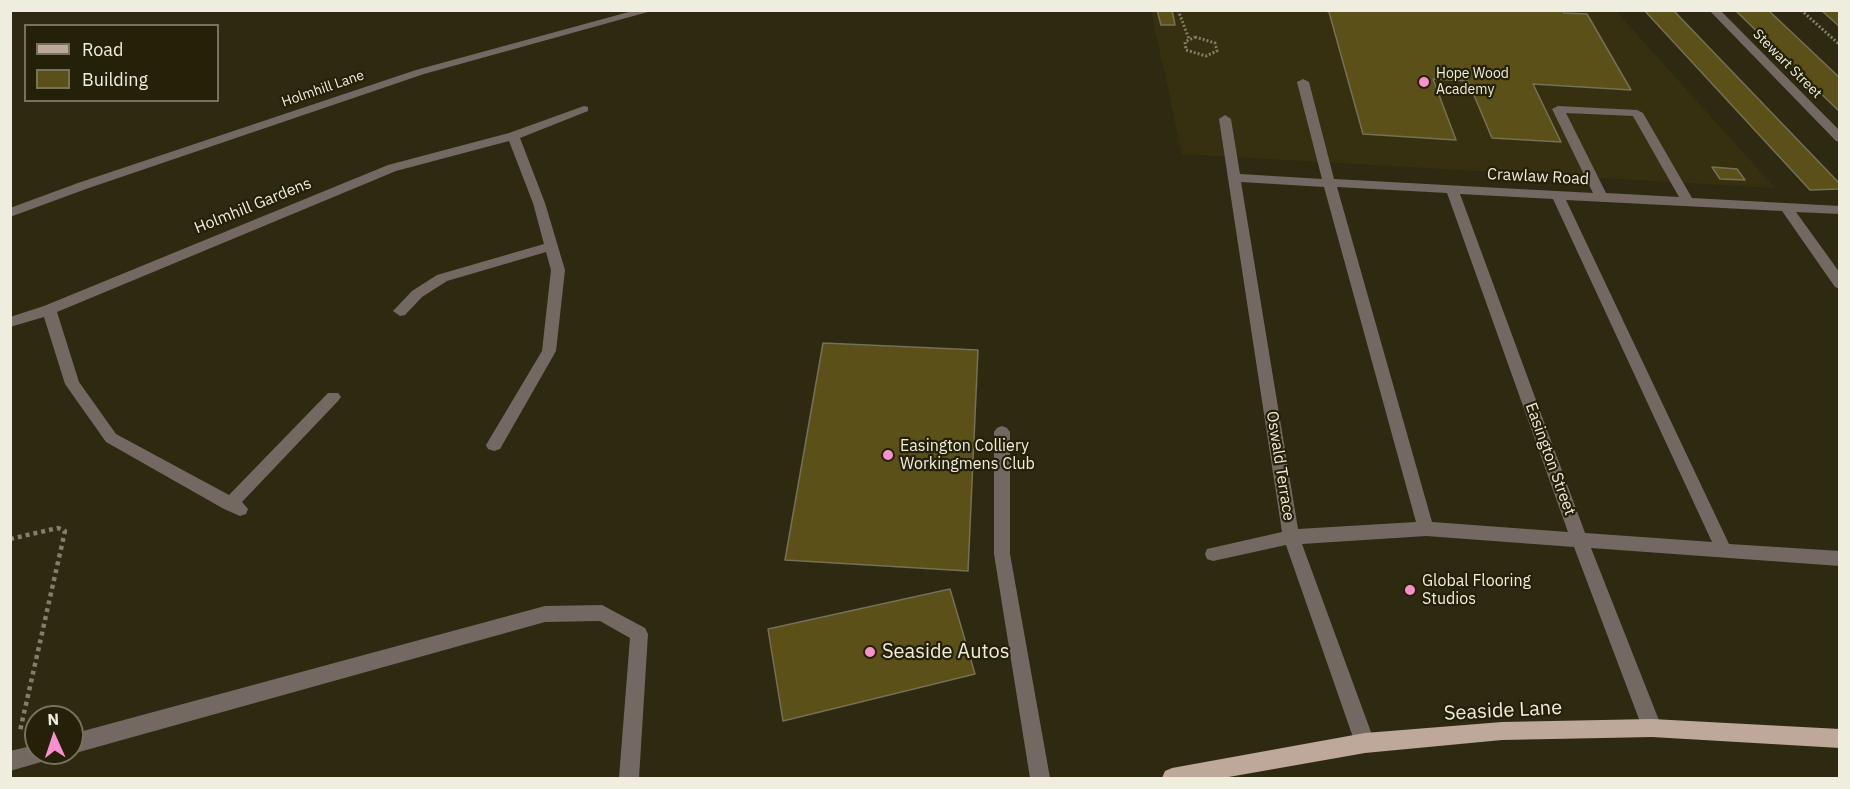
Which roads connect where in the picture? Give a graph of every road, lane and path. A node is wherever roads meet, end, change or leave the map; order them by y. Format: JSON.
{"nodes":[{"id":1,"x":650,"y":10,"type":"edge"},
{"id":2,"x":1178,"y":10,"type":"edge"},
{"id":3,"x":1714,"y":10,"type":"edge"},
{"id":4,"x":1801,"y":10,"type":"edge"},
{"id":5,"x":1189,"y":39,"type":"junction"},
{"id":6,"x":1839,"y":45,"type":"edge"},
{"id":7,"x":1304,"y":82,"type":"dead end"},
{"id":8,"x":584,"y":109,"type":"dead end"},
{"id":9,"x":1224,"y":119,"type":"dead end"},
{"id":10,"x":513,"y":136,"type":"junction"},
{"id":11,"x":1839,"y":138,"type":"edge"},
{"id":12,"x":1236,"y":178,"type":"junction"},
{"id":13,"x":1329,"y":183,"type":"junction"},
{"id":14,"x":1452,"y":189,"type":"junction"},
{"id":15,"x":1557,"y":194,"type":"junction"},
{"id":16,"x":1601,"y":197,"type":"junction"},
{"id":17,"x":1687,"y":201,"type":"junction"},
{"id":18,"x":1786,"y":207,"type":"junction"},
{"id":19,"x":1839,"y":210,"type":"edge"},
{"id":20,"x":10,"y":213,"type":"edge"},
{"id":21,"x":551,"y":246,"type":"junction"},
{"id":22,"x":1839,"y":284,"type":"edge"},
{"id":23,"x":49,"y":310,"type":"junction"},
{"id":24,"x":400,"y":311,"type":"dead end"},
{"id":25,"x":10,"y":322,"type":"edge"},
{"id":26,"x":333,"y":397,"type":"dead end"},
{"id":27,"x":1002,"y":432,"type":"dead end"},
{"id":28,"x":494,"y":445,"type":"dead end"},
{"id":29,"x":1426,"y":529,"type":"junction"},
{"id":30,"x":1291,"y":537,"type":"junction"},
{"id":31,"x":10,"y":538,"type":"edge"},
{"id":32,"x":1579,"y":538,"type":"junction"},
{"id":33,"x":1724,"y":550,"type":"junction"},
{"id":34,"x":1213,"y":554,"type":"dead end"},
{"id":35,"x":1839,"y":558,"type":"edge"},
{"id":36,"x":1652,"y":728,"type":"junction"},
{"id":37,"x":1839,"y":739,"type":"edge"},
{"id":38,"x":84,"y":741,"type":"edge"},
{"id":39,"x":1365,"y":743,"type":"junction"},
{"id":40,"x":12,"y":761,"type":"edge"},
{"id":41,"x":630,"y":778,"type":"edge"},
{"id":42,"x":1040,"y":778,"type":"edge"},
{"id":43,"x":1172,"y":778,"type":"edge"}],
"edges":[{"from":1,"to":20,"type":"street","name":"Holmhill Lane"},
{"from":2,"to":5,"type":"path"},
{"from":3,"to":11,"type":"street","name":"Stewart Street"},
{"from":4,"to":6,"type":"path"},
{"from":5,"to":5,"type":"path"},
{"from":7,"to":13,"type":"street"},
{"from":8,"to":10,"type":"street","name":"Holmhill Gardens"},
{"from":9,"to":12,"type":"street","name":"Oswald Terrace"},
{"from":10,"to":21,"type":"street"},
{"from":10,"to":23,"type":"street","name":"Holmhill Gardens"},
{"from":12,"to":13,"type":"street","name":"Crawlaw Road"},
{"from":12,"to":30,"type":"street","name":"Oswald Terrace"},
{"from":13,"to":14,"type":"street","name":"Crawlaw Road"},
{"from":13,"to":29,"type":"street"},
{"from":14,"to":15,"type":"street","name":"Crawlaw Road"},
{"from":14,"to":32,"type":"street","name":"Easington Street"},
{"from":15,"to":16,"type":"street","name":"Crawlaw Road"},
{"from":15,"to":33,"type":"street"},
{"from":16,"to":17,"type":"street","name":"Crawlaw Road"},
{"from":16,"to":17,"type":"street"},
{"from":17,"to":18,"type":"street","name":"Crawlaw Road"},
{"from":18,"to":19,"type":"street","name":"Crawlaw Road"},
{"from":18,"to":22,"type":"street"},
{"from":21,"to":24,"type":"street"},
{"from":21,"to":28,"type":"street"},
{"from":23,"to":25,"type":"street","name":"Holmhill Gardens"},
{"from":23,"to":26,"type":"street"},
{"from":27,"to":42,"type":"street"},
{"from":29,"to":30,"type":"street"},
{"from":29,"to":32,"type":"street"},
{"from":30,"to":34,"type":"street"},
{"from":30,"to":39,"type":"street","name":"Oswald Terrace"},
{"from":31,"to":40,"type":"path"},
{"from":32,"to":33,"type":"street"},
{"from":32,"to":36,"type":"street","name":"Easington Street"},
{"from":33,"to":35,"type":"street"},
{"from":36,"to":37,"type":"main road","name":"Seaside Lane"},
{"from":36,"to":39,"type":"main road","name":"Seaside Lane"},
{"from":38,"to":41,"type":"street"},
{"from":39,"to":43,"type":"main road","name":"Seaside Lane"}]}
